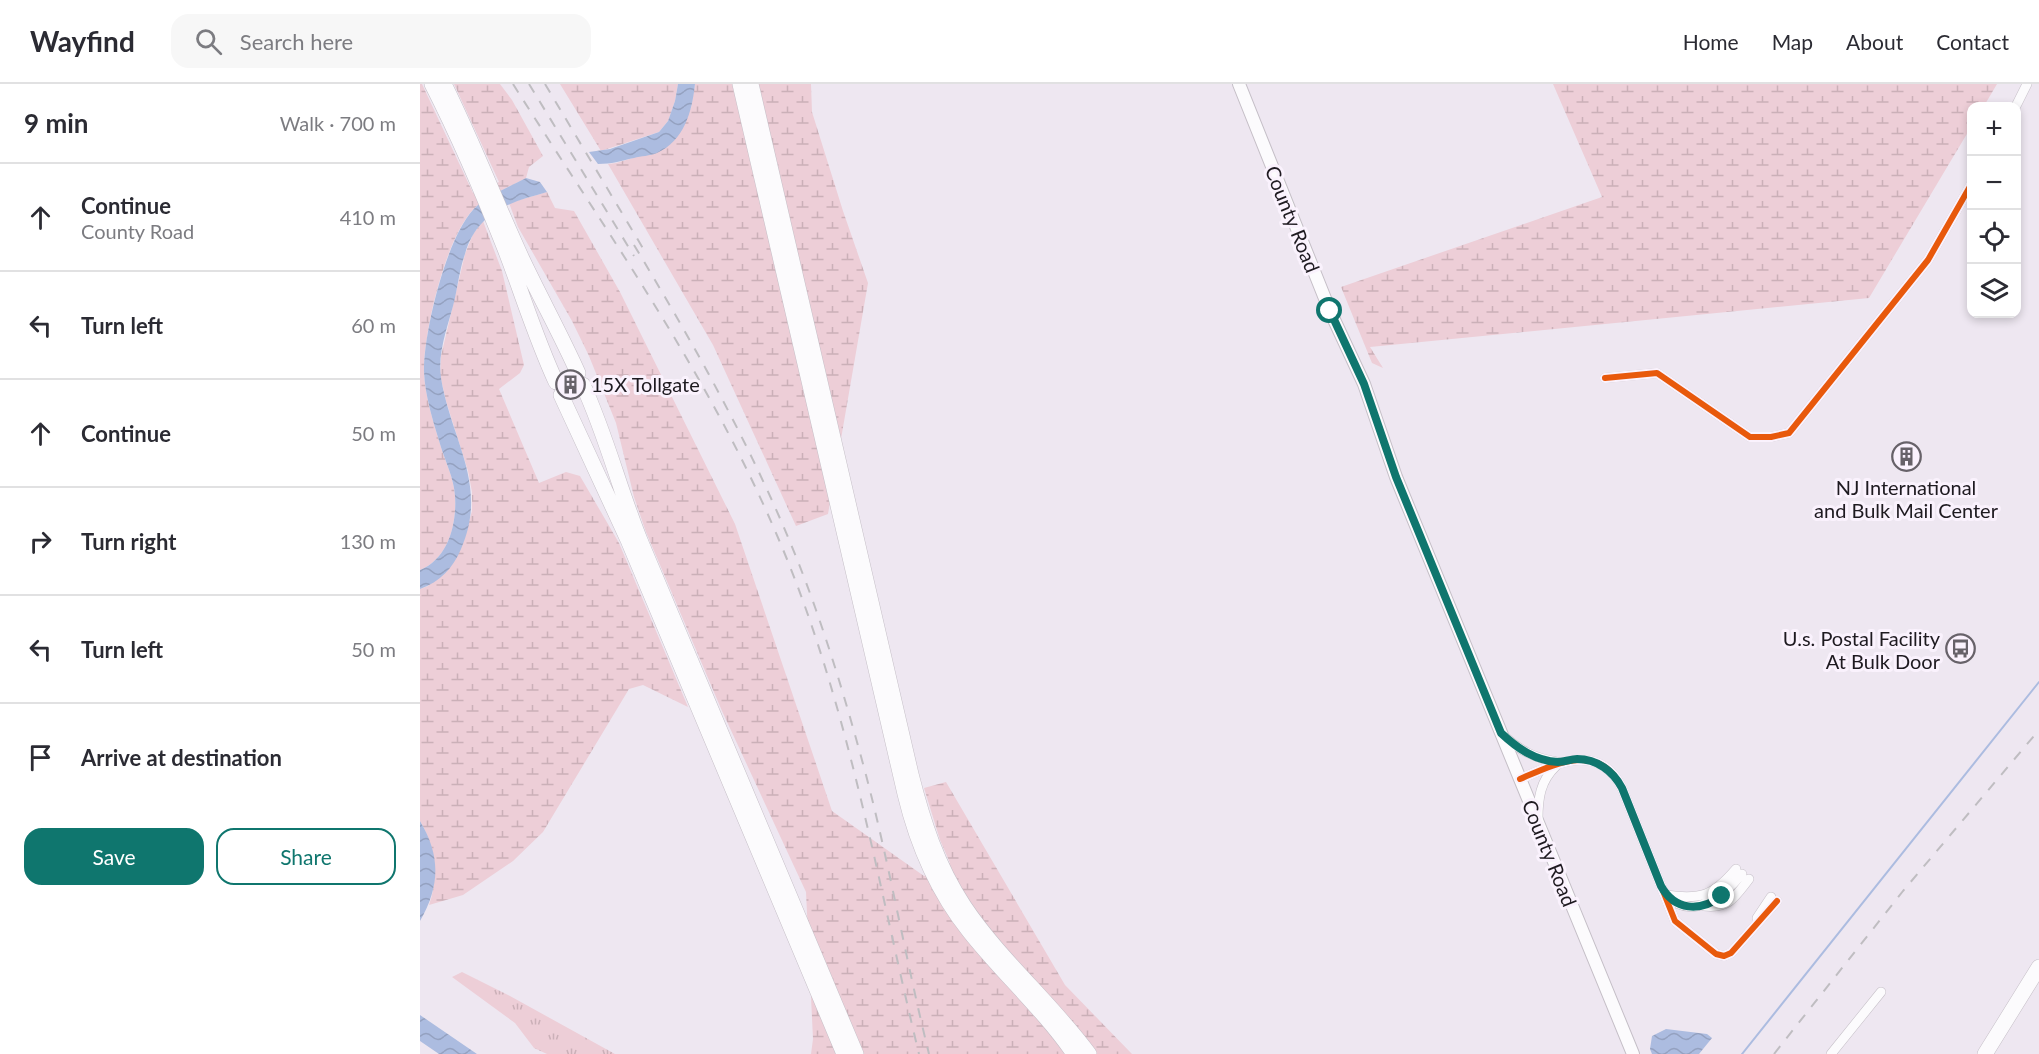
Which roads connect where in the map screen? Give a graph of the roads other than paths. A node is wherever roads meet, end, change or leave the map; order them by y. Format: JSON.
{"nodes":[{"id":1,"x":432,"y":84,"type":"edge"},
{"id":2,"x":444,"y":84,"type":"edge"},
{"id":3,"x":740,"y":84,"type":"edge"},
{"id":4,"x":751,"y":84,"type":"edge"},
{"id":5,"x":1239,"y":84,"type":"edge"},
{"id":6,"x":2027,"y":84,"type":"edge"},
{"id":7,"x":2018,"y":102,"type":"edge"},
{"id":8,"x":483,"y":181,"type":"junction"},
{"id":9,"x":1967,"y":190,"type":"edge"},
{"id":10,"x":501,"y":226,"type":"junction"},
{"id":11,"x":1605,"y":378,"type":"dead end"},
{"id":12,"x":703,"y":705,"type":"junction"},
{"id":13,"x":1501,"y":733,"type":"junction"},
{"id":14,"x":1560,"y":762,"type":"junction"},
{"id":15,"x":1520,"y":779,"type":"junction"},
{"id":16,"x":1538,"y":825,"type":"junction"},
{"id":17,"x":932,"y":860,"type":"junction"},
{"id":18,"x":1666,"y":895,"type":"junction"},
{"id":19,"x":1774,"y":899,"type":"dead end"},
{"id":20,"x":2039,"y":968,"type":"edge"},
{"id":21,"x":2039,"y":986,"type":"edge"},
{"id":22,"x":1881,"y":992,"type":"dead end"},
{"id":23,"x":844,"y":1054,"type":"edge"},
{"id":24,"x":856,"y":1054,"type":"edge"},
{"id":25,"x":1074,"y":1054,"type":"edge"},
{"id":26,"x":1089,"y":1054,"type":"edge"},
{"id":27,"x":1633,"y":1054,"type":"edge"},
{"id":28,"x":1831,"y":1054,"type":"edge"},
{"id":29,"x":1985,"y":1054,"type":"edge"},
{"id":30,"x":1995,"y":1054,"type":"edge"}],
"edges":[{"from":1,"to":8,"type":"highway"},
{"from":2,"to":8,"type":"highway"},
{"from":3,"to":17,"type":"highway"},
{"from":4,"to":17,"type":"highway"},
{"from":5,"to":13,"type":"main road","name":"County Road"},
{"from":6,"to":7,"type":"street"},
{"from":8,"to":10,"type":"highway"},
{"from":9,"to":11,"type":"street"},
{"from":10,"to":12,"type":"highway"},
{"from":10,"to":12,"type":"highway"},
{"from":12,"to":23,"type":"highway"},
{"from":12,"to":24,"type":"highway"},
{"from":13,"to":14,"type":"street"},
{"from":13,"to":15,"type":"main road","name":"County Road"},
{"from":14,"to":15,"type":"street"},
{"from":14,"to":16,"type":"street"},
{"from":14,"to":18,"type":"street"},
{"from":15,"to":16,"type":"main road","name":"County Road"},
{"from":16,"to":27,"type":"main road","name":"County Road"},
{"from":17,"to":25,"type":"highway"},
{"from":17,"to":26,"type":"highway"},
{"from":18,"to":18,"type":"street"},
{"from":18,"to":19,"type":"street"},
{"from":20,"to":29,"type":"highway"},
{"from":21,"to":30,"type":"highway"},
{"from":22,"to":28,"type":"street"}]}
